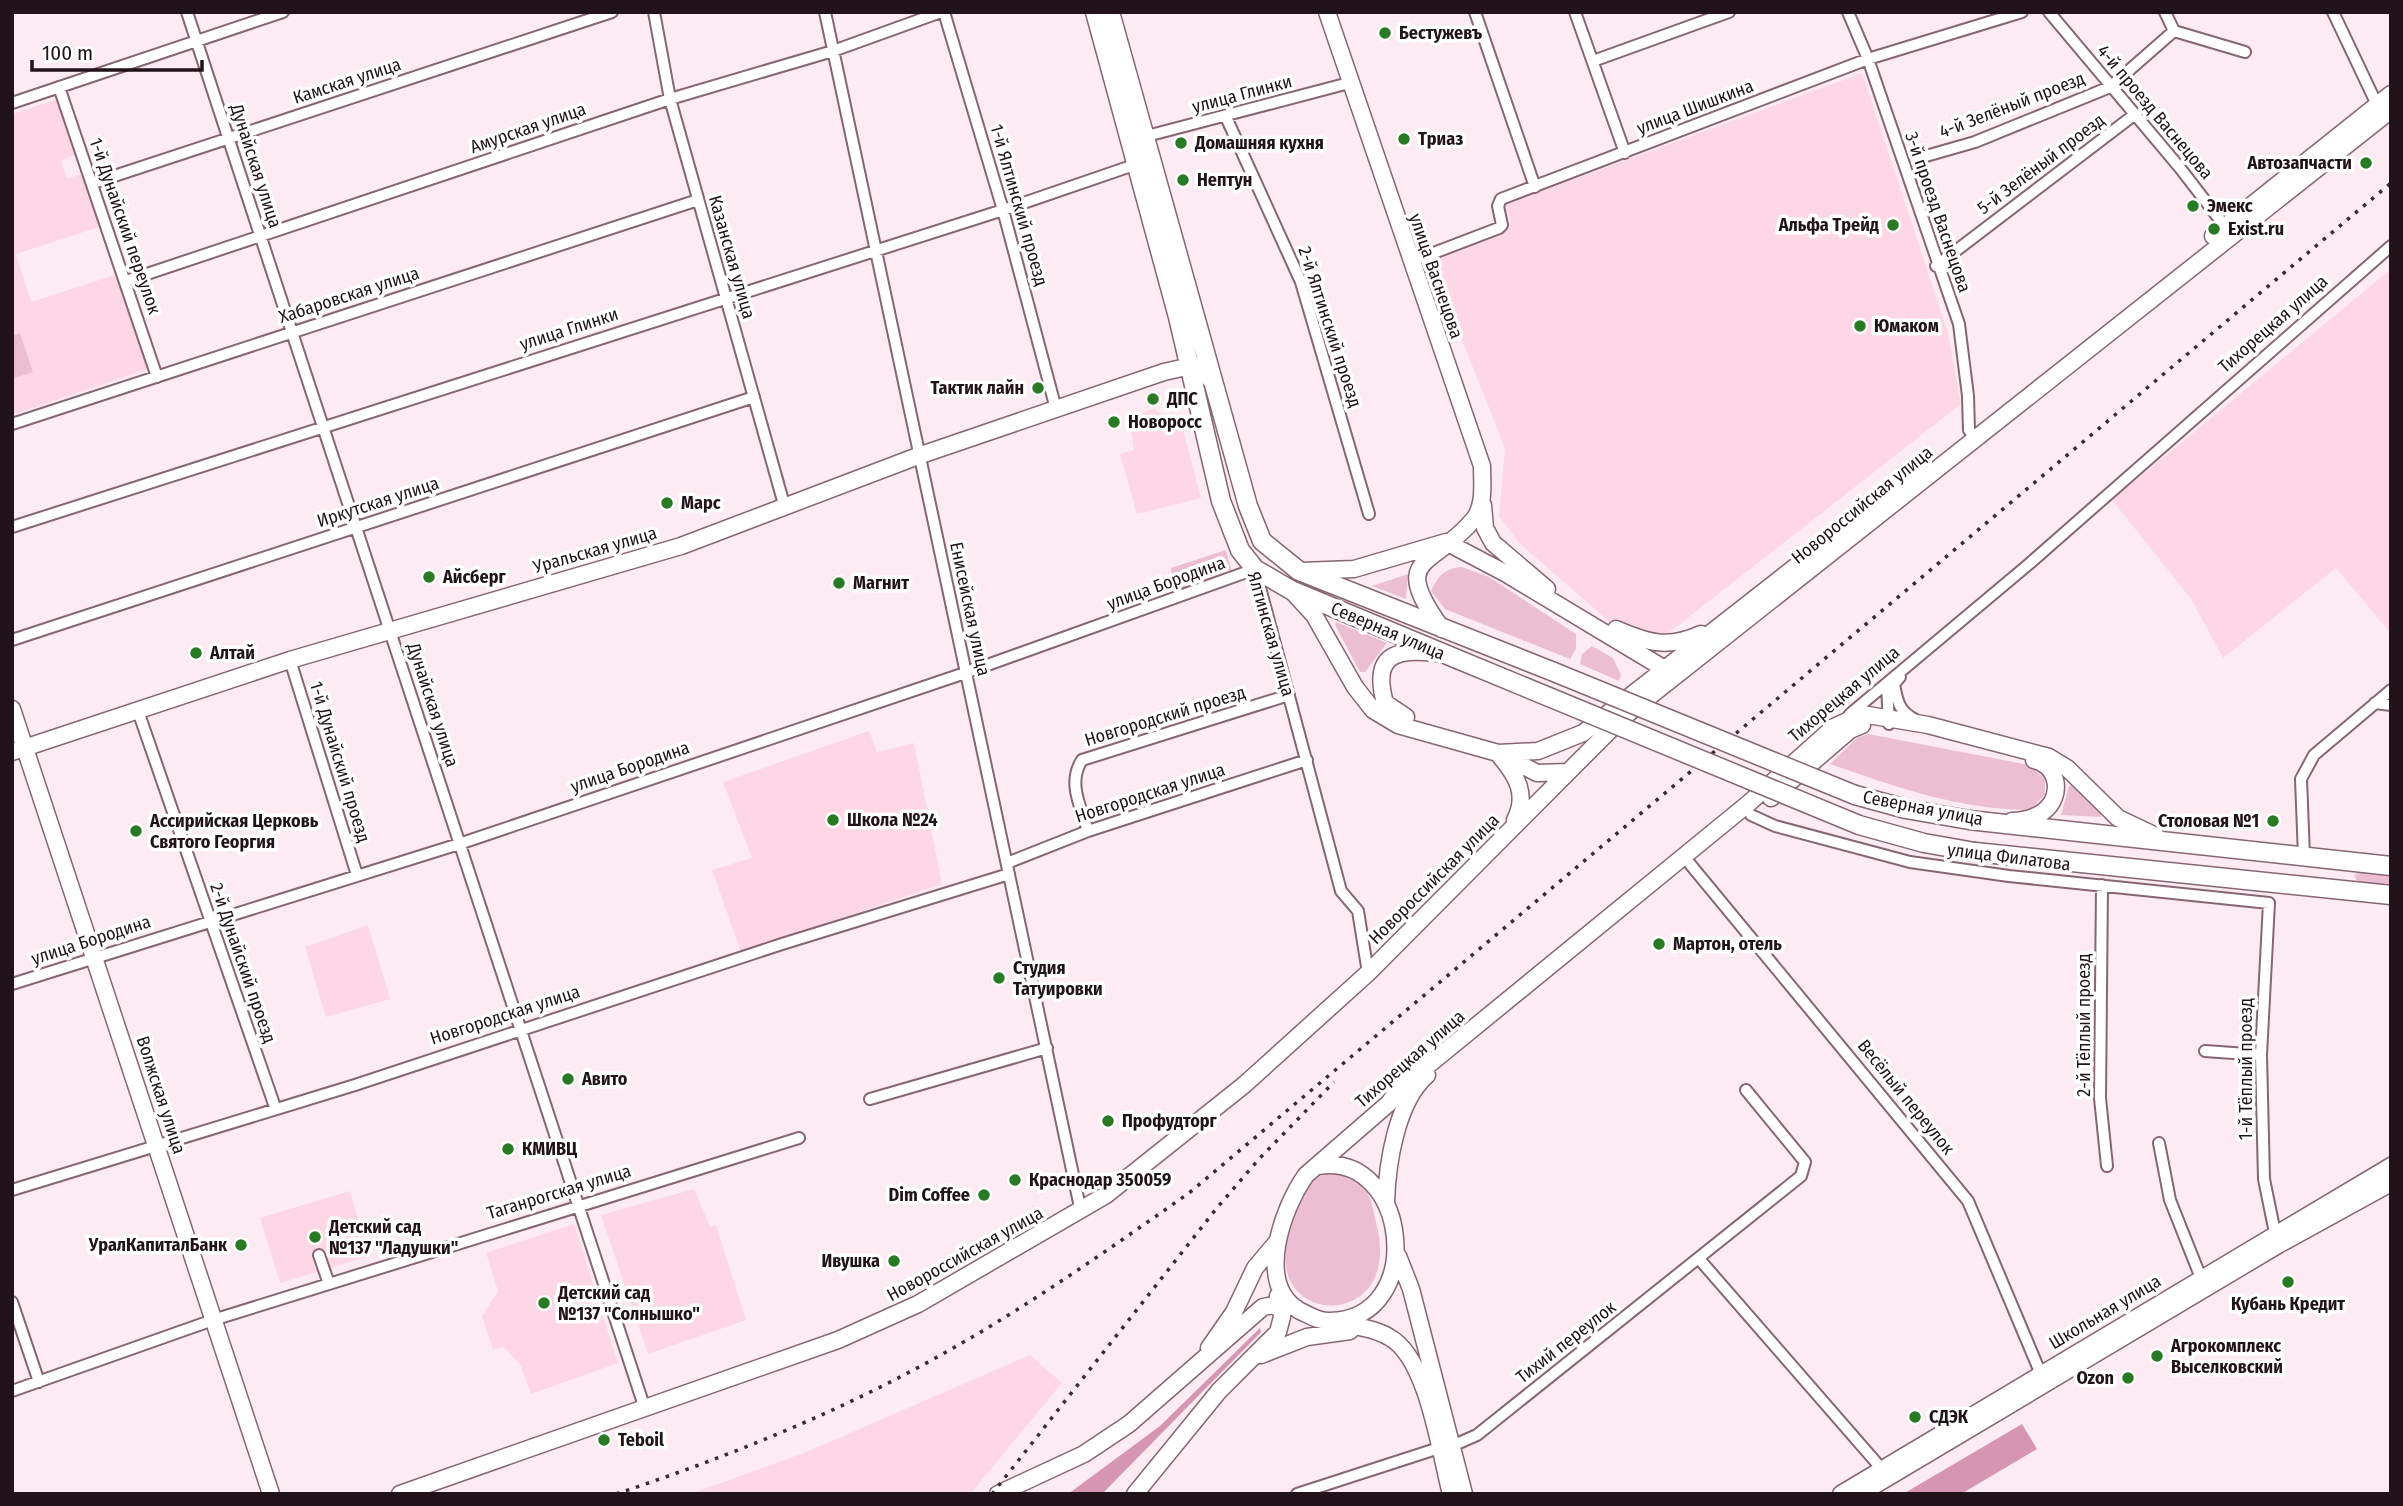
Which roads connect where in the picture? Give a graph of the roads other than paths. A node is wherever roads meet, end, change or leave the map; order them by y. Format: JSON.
{"nodes":[{"id":1,"x":187,"y":12,"type":"edge"},
{"id":2,"x":283,"y":12,"type":"edge"},
{"id":3,"x":612,"y":12,"type":"edge"},
{"id":4,"x":654,"y":12,"type":"edge"},
{"id":5,"x":825,"y":12,"type":"edge"},
{"id":6,"x":943,"y":12,"type":"edge"},
{"id":7,"x":1095,"y":12,"type":"edge"},
{"id":8,"x":1110,"y":12,"type":"edge"},
{"id":9,"x":1326,"y":12,"type":"edge"},
{"id":10,"x":1475,"y":12,"type":"edge"},
{"id":11,"x":1575,"y":12,"type":"edge"},
{"id":12,"x":1730,"y":12,"type":"edge"},
{"id":13,"x":1848,"y":12,"type":"edge"},
{"id":14,"x":2022,"y":12,"type":"edge"},
{"id":15,"x":2049,"y":12,"type":"edge"},
{"id":16,"x":2165,"y":12,"type":"edge"},
{"id":17,"x":2333,"y":12,"type":"edge"},
{"id":18,"x":2174,"y":31,"type":"junction"},
{"id":19,"x":196,"y":41,"type":"junction"},
{"id":20,"x":833,"y":51,"type":"junction"},
{"id":21,"x":2245,"y":51,"type":"dead end"},
{"id":22,"x":1868,"y":59,"type":"junction"},
{"id":23,"x":1593,"y":61,"type":"junction"},
{"id":24,"x":1349,"y":83,"type":"junction"},
{"id":25,"x":60,"y":87,"type":"junction"},
{"id":26,"x":2110,"y":87,"type":"junction"},
{"id":27,"x":2391,"y":94,"type":"edge"},
{"id":28,"x":670,"y":99,"type":"junction"},
{"id":29,"x":12,"y":103,"type":"edge"},
{"id":30,"x":2383,"y":110,"type":"edge"},
{"id":31,"x":2134,"y":115,"type":"junction"},
{"id":32,"x":1226,"y":117,"type":"junction"},
{"id":33,"x":1143,"y":137,"type":"junction"},
{"id":34,"x":228,"y":138,"type":"junction"},
{"id":35,"x":1625,"y":153,"type":"junction"},
{"id":36,"x":1926,"y":156,"type":"dead end"},
{"id":37,"x":1136,"y":164,"type":"junction"},
{"id":38,"x":93,"y":183,"type":"junction"},
{"id":39,"x":1535,"y":187,"type":"junction"},
{"id":40,"x":698,"y":200,"type":"junction"},
{"id":41,"x":1003,"y":210,"type":"junction"},
{"id":42,"x":2229,"y":231,"type":"junction"},
{"id":43,"x":260,"y":236,"type":"junction"},
{"id":44,"x":2391,"y":246,"type":"edge"},
{"id":45,"x":875,"y":249,"type":"junction"},
{"id":46,"x":1410,"y":262,"type":"junction"},
{"id":47,"x":1936,"y":266,"type":"junction"},
{"id":48,"x":126,"y":281,"type":"junction"},
{"id":49,"x":725,"y":297,"type":"junction"},
{"id":50,"x":292,"y":332,"type":"junction"},
{"id":51,"x":1187,"y":366,"type":"junction"},
{"id":52,"x":157,"y":377,"type":"junction"},
{"id":53,"x":1216,"y":385,"type":"junction"},
{"id":54,"x":754,"y":397,"type":"junction"},
{"id":55,"x":1056,"y":409,"type":"junction"},
{"id":56,"x":12,"y":424,"type":"edge"},
{"id":57,"x":323,"y":427,"type":"junction"},
{"id":58,"x":1972,"y":434,"type":"junction"},
{"id":59,"x":918,"y":457,"type":"junction"},
{"id":60,"x":1482,"y":496,"type":"junction"},
{"id":61,"x":785,"y":508,"type":"junction"},
{"id":62,"x":1369,"y":514,"type":"dead end"},
{"id":63,"x":12,"y":527,"type":"edge"},
{"id":64,"x":356,"y":528,"type":"junction"},
{"id":65,"x":1446,"y":542,"type":"junction"},
{"id":66,"x":1255,"y":569,"type":"junction"},
{"id":67,"x":1298,"y":571,"type":"junction"},
{"id":68,"x":1291,"y":590,"type":"junction"},
{"id":69,"x":1563,"y":608,"type":"junction"},
{"id":70,"x":1593,"y":626,"type":"junction"},
{"id":71,"x":1720,"y":626,"type":"junction"},
{"id":72,"x":390,"y":629,"type":"junction"},
{"id":73,"x":1442,"y":629,"type":"junction"},
{"id":74,"x":12,"y":640,"type":"edge"},
{"id":75,"x":1442,"y":653,"type":"junction"},
{"id":76,"x":290,"y":660,"type":"junction"},
{"id":77,"x":1671,"y":672,"type":"junction"},
{"id":78,"x":965,"y":673,"type":"junction"},
{"id":79,"x":1890,"y":685,"type":"junction"},
{"id":80,"x":2391,"y":690,"type":"edge"},
{"id":81,"x":1289,"y":695,"type":"junction"},
{"id":82,"x":2375,"y":703,"type":"junction"},
{"id":83,"x":2391,"y":705,"type":"edge"},
{"id":84,"x":1620,"y":706,"type":"joint"},
{"id":85,"x":12,"y":709,"type":"edge"},
{"id":86,"x":138,"y":711,"type":"junction"},
{"id":87,"x":1865,"y":713,"type":"junction"},
{"id":88,"x":1888,"y":720,"type":"junction"},
{"id":89,"x":1928,"y":725,"type":"junction"},
{"id":90,"x":1842,"y":729,"type":"junction"},
{"id":91,"x":1463,"y":742,"type":"junction"},
{"id":92,"x":19,"y":750,"type":"edge"},
{"id":93,"x":1498,"y":753,"type":"junction"},
{"id":94,"x":1307,"y":760,"type":"junction"},
{"id":95,"x":1569,"y":772,"type":"junction"},
{"id":96,"x":1751,"y":815,"type":"junction"},
{"id":97,"x":1993,"y":822,"type":"junction"},
{"id":98,"x":1088,"y":831,"type":"junction"},
{"id":99,"x":1508,"y":831,"type":"junction"},
{"id":100,"x":2172,"y":842,"type":"junction"},
{"id":101,"x":459,"y":844,"type":"junction"},
{"id":102,"x":2304,"y":856,"type":"junction"},
{"id":103,"x":1690,"y":863,"type":"junction"},
{"id":104,"x":2391,"y":866,"type":"edge"},
{"id":105,"x":1008,"y":869,"type":"junction"},
{"id":106,"x":357,"y":875,"type":"junction"},
{"id":107,"x":2102,"y":884,"type":"junction"},
{"id":108,"x":2391,"y":895,"type":"edge"},
{"id":109,"x":2269,"y":904,"type":"joint"},
{"id":110,"x":209,"y":921,"type":"junction"},
{"id":111,"x":94,"y":956,"type":"junction"},
{"id":112,"x":1368,"y":972,"type":"junction"},
{"id":113,"x":12,"y":984,"type":"edge"},
{"id":114,"x":521,"y":1029,"type":"junction"},
{"id":115,"x":1046,"y":1048,"type":"junction"},
{"id":116,"x":2205,"y":1051,"type":"dead end"},
{"id":117,"x":2261,"y":1055,"type":"junction"},
{"id":118,"x":1746,"y":1090,"type":"dead end"},
{"id":119,"x":870,"y":1099,"type":"dead end"},
{"id":120,"x":275,"y":1107,"type":"junction"},
{"id":121,"x":799,"y":1138,"type":"dead end"},
{"id":122,"x":2158,"y":1143,"type":"dead end"},
{"id":123,"x":157,"y":1145,"type":"junction"},
{"id":124,"x":1318,"y":1166,"type":"junction"},
{"id":125,"x":2107,"y":1166,"type":"dead end"},
{"id":126,"x":2391,"y":1166,"type":"edge"},
{"id":127,"x":2391,"y":1183,"type":"edge"},
{"id":128,"x":12,"y":1190,"type":"edge"},
{"id":129,"x":1386,"y":1203,"type":"junction"},
{"id":130,"x":577,"y":1204,"type":"junction"},
{"id":131,"x":1081,"y":1212,"type":"junction"},
{"id":132,"x":2275,"y":1233,"type":"junction"},
{"id":133,"x":1275,"y":1251,"type":"junction"},
{"id":134,"x":319,"y":1255,"type":"dead end"},
{"id":135,"x":1398,"y":1256,"type":"junction"},
{"id":136,"x":1700,"y":1260,"type":"junction"},
{"id":137,"x":2201,"y":1278,"type":"junction"},
{"id":138,"x":329,"y":1284,"type":"junction"},
{"id":139,"x":12,"y":1302,"type":"edge"},
{"id":140,"x":1280,"y":1304,"type":"junction"},
{"id":141,"x":1296,"y":1308,"type":"junction"},
{"id":142,"x":213,"y":1320,"type":"junction"},
{"id":143,"x":1318,"y":1320,"type":"junction"},
{"id":144,"x":1369,"y":1330,"type":"junction"},
{"id":145,"x":1261,"y":1355,"type":"junction"},
{"id":146,"x":1247,"y":1363,"type":"junction"},
{"id":147,"x":1194,"y":1370,"type":"junction"},
{"id":148,"x":2043,"y":1378,"type":"junction"},
{"id":149,"x":39,"y":1382,"type":"junction"},
{"id":150,"x":12,"y":1391,"type":"edge"},
{"id":151,"x":645,"y":1409,"type":"junction"},
{"id":152,"x":1445,"y":1447,"type":"junction"},
{"id":153,"x":1881,"y":1468,"type":"junction"},
{"id":154,"x":271,"y":1494,"type":"edge"},
{"id":155,"x":400,"y":1494,"type":"edge"},
{"id":156,"x":998,"y":1494,"type":"edge"},
{"id":157,"x":1135,"y":1494,"type":"edge"},
{"id":158,"x":1297,"y":1494,"type":"edge"},
{"id":159,"x":1451,"y":1494,"type":"edge"},
{"id":160,"x":1464,"y":1494,"type":"edge"},
{"id":161,"x":1841,"y":1494,"type":"edge"},
{"id":162,"x":1860,"y":1494,"type":"edge"}],
"edges":[{"from":1,"to":19,"type":"street","name":"Дунайская улица"},
{"from":2,"to":19,"type":"street"},
{"from":3,"to":34,"type":"street","name":"Камская улица"},
{"from":4,"to":28,"type":"street","name":"Казанская улица"},
{"from":5,"to":20,"type":"street","name":"Енисейская улица"},
{"from":6,"to":20,"type":"street","name":"Амурская улица"},
{"from":6,"to":41,"type":"street","name":"1-й Ялтинский проезд"},
{"from":7,"to":37,"type":"main road","name":"Ялтинская улица"},
{"from":8,"to":33,"type":"main road"},
{"from":9,"to":24,"type":"main road","name":"улица Васнецова"},
{"from":10,"to":39,"type":"street"},
{"from":11,"to":23,"type":"street"},
{"from":12,"to":23,"type":"street"},
{"from":13,"to":22,"type":"street","name":"3-й проезд Васнецова"},
{"from":14,"to":22,"type":"street","name":"улица Шишкина"},
{"from":15,"to":26,"type":"street","name":"4-й проезд Васнецова"},
{"from":16,"to":18,"type":"street"},
{"from":17,"to":30,"type":"street"},
{"from":18,"to":21,"type":"street"},
{"from":18,"to":26,"type":"street","name":"4-й Зелёный проезд"},
{"from":19,"to":25,"type":"street"},
{"from":19,"to":34,"type":"street","name":"Дунайская улица"},
{"from":20,"to":28,"type":"street","name":"Амурская улица"},
{"from":20,"to":45,"type":"street","name":"Енисейская улица"},
{"from":22,"to":35,"type":"street","name":"улица Шишкина"},
{"from":22,"to":47,"type":"street","name":"3-й проезд Васнецова"},
{"from":23,"to":35,"type":"street"},
{"from":24,"to":32,"type":"street","name":"улица Глинки"},
{"from":24,"to":46,"type":"main road","name":"улица Васнецова"},
{"from":25,"to":29,"type":"street"},
{"from":25,"to":38,"type":"street","name":"1-й Дунайский переулок"},
{"from":26,"to":31,"type":"street","name":"4-й проезд Васнецова"},
{"from":26,"to":36,"type":"street","name":"4-й Зелёный проезд"},
{"from":27,"to":30,"type":"main road","name":"Новороссийская улица"},
{"from":28,"to":40,"type":"street","name":"Казанская улица"},
{"from":28,"to":43,"type":"street","name":"Амурская улица"},
{"from":30,"to":42,"type":"main road","name":"Новороссийская улица"},
{"from":31,"to":42,"type":"street","name":"4-й проезд Васнецова"},
{"from":31,"to":47,"type":"street","name":"5-й Зелёный проезд"},
{"from":32,"to":33,"type":"street","name":"улица Глинки"},
{"from":32,"to":62,"type":"street","name":"2-й Ялтинский проезд"},
{"from":33,"to":53,"type":"main road"},
{"from":34,"to":38,"type":"street","name":"Камская улица"},
{"from":34,"to":43,"type":"street","name":"Дунайская улица"},
{"from":35,"to":39,"type":"street","name":"улица Шишкина"},
{"from":37,"to":41,"type":"street","name":"улица Глинки"},
{"from":37,"to":51,"type":"main road","name":"Ялтинская улица"},
{"from":38,"to":48,"type":"street","name":"1-й Дунайский переулок"},
{"from":39,"to":46,"type":"street","name":"улица Шишкина"},
{"from":40,"to":49,"type":"street","name":"Казанская улица"},
{"from":40,"to":50,"type":"street","name":"Хабаровская улица"},
{"from":41,"to":45,"type":"street","name":"улица Глинки"},
{"from":41,"to":55,"type":"street","name":"1-й Ялтинский проезд"},
{"from":42,"to":58,"type":"main road","name":"Новороссийская улица"},
{"from":43,"to":48,"type":"street","name":"Амурская улица"},
{"from":43,"to":50,"type":"street","name":"Дунайская улица"},
{"from":44,"to":79,"type":"street","name":"Тихорецкая улица"},
{"from":45,"to":49,"type":"street","name":"улица Глинки"},
{"from":45,"to":59,"type":"street","name":"Енисейская улица"},
{"from":46,"to":60,"type":"main road","name":"улица Васнецова"},
{"from":47,"to":58,"type":"street","name":"3-й проезд Васнецова"},
{"from":48,"to":52,"type":"street","name":"1-й Дунайский переулок"},
{"from":49,"to":54,"type":"street","name":"Казанская улица"},
{"from":49,"to":57,"type":"street","name":"улица Глинки"},
{"from":50,"to":52,"type":"street","name":"Хабаровская улица"},
{"from":50,"to":57,"type":"street","name":"Дунайская улица"},
{"from":51,"to":53,"type":"main road"},
{"from":51,"to":55,"type":"main road","name":"Уральская улица"},
{"from":51,"to":66,"type":"main road","name":"Ялтинская улица"},
{"from":52,"to":56,"type":"street","name":"Хабаровская улица"},
{"from":53,"to":67,"type":"main road","name":"Северная улица"},
{"from":54,"to":61,"type":"street","name":"Казанская улица"},
{"from":54,"to":64,"type":"street","name":"Иркутская улица"},
{"from":55,"to":59,"type":"main road","name":"Уральская улица"},
{"from":57,"to":63,"type":"street","name":"улица Глинки"},
{"from":57,"to":64,"type":"street","name":"Дунайская улица"},
{"from":58,"to":71,"type":"main road","name":"Новороссийская улица"},
{"from":58,"to":77,"type":"main road","name":"Новороссийская улица"},
{"from":59,"to":61,"type":"main road","name":"Уральская улица"},
{"from":59,"to":78,"type":"street","name":"Енисейская улица"},
{"from":60,"to":65,"type":"main road"},
{"from":60,"to":69,"type":"main road","name":"улица Васнецова"},
{"from":61,"to":72,"type":"main road","name":"Уральская улица"},
{"from":64,"to":72,"type":"street","name":"Дунайская улица"},
{"from":64,"to":74,"type":"street","name":"Иркутская улица"},
{"from":65,"to":67,"type":"main road"},
{"from":65,"to":69,"type":"main road"},
{"from":65,"to":73,"type":"main road","name":"Северная улица"},
{"from":66,"to":68,"type":"main road","name":"Северная улица"},
{"from":66,"to":78,"type":"street","name":"улица Бородина"},
{"from":66,"to":81,"type":"street","name":"Ялтинская улица"},
{"from":67,"to":73,"type":"main road","name":"Северная улица"},
{"from":68,"to":75,"type":"main road","name":"Северная улица"},
{"from":68,"to":91,"type":"main road","name":"Северная улица"},
{"from":69,"to":70,"type":"main road"},
{"from":70,"to":71,"type":"main road"},
{"from":70,"to":77,"type":"main road"},
{"from":71,"to":77,"type":"main road","name":"Новороссийская улица"},
{"from":72,"to":76,"type":"main road","name":"Уральская улица"},
{"from":72,"to":101,"type":"street","name":"Дунайская улица"},
{"from":73,"to":97,"type":"main road","name":"Северная улица","bridge":true},
{"from":75,"to":91,"type":"main road"},
{"from":75,"to":108,"type":"main road","name":"Северная улица","bridge":true},
{"from":76,"to":86,"type":"main road","name":"Уральская улица"},
{"from":76,"to":106,"type":"street","name":"1-й Дунайский проезд"},
{"from":77,"to":84,"type":"main road","name":"Новороссийская улица"},
{"from":77,"to":95,"type":"main road","name":"Новороссийская улица"},
{"from":78,"to":101,"type":"street","name":"улица Бородина"},
{"from":78,"to":105,"type":"street","name":"Енисейская улица"},
{"from":79,"to":87,"type":"street"},
{"from":79,"to":88,"type":"street"},
{"from":79,"to":89,"type":"street"},
{"from":79,"to":90,"type":"street","name":"Тихорецкая улица"},
{"from":80,"to":82,"type":"street"},
{"from":81,"to":94,"type":"street","name":"Ялтинская улица"},
{"from":81,"to":98,"type":"street","name":"Новгородский проезд"},
{"from":82,"to":83,"type":"street"},
{"from":82,"to":102,"type":"street"},
{"from":84,"to":93,"type":"main road","name":"Северная улица"},
{"from":85,"to":92,"type":"main road","name":"Волжская улица"},
{"from":86,"to":92,"type":"main road","name":"Уральская улица"},
{"from":86,"to":110,"type":"street","name":"2-й Дунайский проезд"},
{"from":87,"to":88,"type":"main road"},
{"from":87,"to":90,"type":"main road"},
{"from":88,"to":89,"type":"main road"},
{"from":88,"to":90,"type":"main road"},
{"from":88,"to":97,"type":"main road"},
{"from":89,"to":100,"type":"main road"},
{"from":90,"to":96,"type":"main road","name":"Тихорецкая улица"},
{"from":90,"to":124,"type":"main road","name":"Тихорецкая улица"},
{"from":91,"to":93,"type":"main road","name":"Северная улица"},
{"from":92,"to":111,"type":"main road","name":"Волжская улица"},
{"from":93,"to":95,"type":"main road","name":"Северная улица"},
{"from":93,"to":99,"type":"main road"},
{"from":94,"to":98,"type":"street","name":"Новгородская улица"},
{"from":94,"to":112,"type":"street","name":"Ялтинская улица"},
{"from":95,"to":99,"type":"main road","name":"Новороссийская улица"},
{"from":96,"to":103,"type":"main road","name":"Тихорецкая улица"},
{"from":96,"to":107,"type":"street","name":"улица Филатова"},
{"from":97,"to":100,"type":"main road","name":"Северная улица"},
{"from":98,"to":105,"type":"street","name":"Новгородская улица"},
{"from":99,"to":112,"type":"main road","name":"Новороссийская улица"},
{"from":100,"to":102,"type":"main road","name":"Северная улица"},
{"from":101,"to":106,"type":"street","name":"улица Бородина"},
{"from":101,"to":114,"type":"street","name":"Дунайская улица"},
{"from":102,"to":104,"type":"main road","name":"Северная улица"},
{"from":103,"to":129,"type":"main road","name":"Тихорецкая улица"},
{"from":103,"to":148,"type":"street","name":"Весёлый переулок"},
{"from":105,"to":114,"type":"street","name":"Новгородская улица"},
{"from":105,"to":115,"type":"street","name":"Енисейская улица"},
{"from":106,"to":110,"type":"street","name":"улица Бородина"},
{"from":107,"to":109,"type":"street","name":"улица Филатова"},
{"from":107,"to":125,"type":"street","name":"2-й Тёплый проезд"},
{"from":109,"to":117,"type":"street","name":"1-й Тёплый проезд"},
{"from":110,"to":111,"type":"street","name":"улица Бородина"},
{"from":110,"to":120,"type":"street","name":"2-й Дунайский проезд"},
{"from":111,"to":113,"type":"street","name":"улица Бородина"},
{"from":111,"to":123,"type":"main road","name":"Волжская улица"},
{"from":112,"to":131,"type":"main road","name":"Новороссийская улица"},
{"from":114,"to":120,"type":"street","name":"Новгородская улица"},
{"from":114,"to":130,"type":"street","name":"Дунайская улица"},
{"from":115,"to":119,"type":"street"},
{"from":115,"to":131,"type":"street","name":"Енисейская улица"},
{"from":116,"to":117,"type":"street"},
{"from":117,"to":132,"type":"street","name":"1-й Тёплый проезд"},
{"from":118,"to":136,"type":"street","name":"Тихий переулок"},
{"from":120,"to":123,"type":"street","name":"Новгородская улица"},
{"from":121,"to":130,"type":"street","name":"Таганрогская улица"},
{"from":122,"to":137,"type":"street"},
{"from":123,"to":128,"type":"street","name":"Новгородская улица"},
{"from":123,"to":142,"type":"main road","name":"Волжская улица"},
{"from":124,"to":129,"type":"main road"},
{"from":124,"to":133,"type":"main road"},
{"from":126,"to":132,"type":"main road","name":"Школьная улица"},
{"from":127,"to":148,"type":"main road","name":"Школьная улица"},
{"from":129,"to":135,"type":"main road"},
{"from":130,"to":138,"type":"street","name":"Таганрогская улица"},
{"from":130,"to":151,"type":"street","name":"Дунайская улица"},
{"from":131,"to":151,"type":"main road","name":"Новороссийская улица"},
{"from":132,"to":137,"type":"main road","name":"Школьная улица"},
{"from":133,"to":140,"type":"main road"},
{"from":133,"to":141,"type":"main road"},
{"from":133,"to":147,"type":"main road"},
{"from":134,"to":138,"type":"street"},
{"from":135,"to":143,"type":"main road"},
{"from":135,"to":152,"type":"main road"},
{"from":136,"to":152,"type":"street","name":"Тихий переулок"},
{"from":136,"to":153,"type":"street"},
{"from":137,"to":148,"type":"main road","name":"Школьная улица"},
{"from":138,"to":142,"type":"street","name":"Таганрогская улица"},
{"from":139,"to":149,"type":"street"},
{"from":140,"to":141,"type":"main road"},
{"from":140,"to":146,"type":"main road"},
{"from":140,"to":147,"type":"main road"},
{"from":141,"to":143,"type":"main road"},
{"from":142,"to":149,"type":"street","name":"Таганрогская улица"},
{"from":142,"to":154,"type":"main road","name":"Волжская улица"},
{"from":143,"to":144,"type":"main road"},
{"from":143,"to":145,"type":"main road"},
{"from":144,"to":145,"type":"main road"},
{"from":144,"to":152,"type":"main road"},
{"from":145,"to":146,"type":"main road"},
{"from":146,"to":157,"type":"main road"},
{"from":147,"to":156,"type":"main road"},
{"from":148,"to":153,"type":"main road","name":"Школьная улица"},
{"from":148,"to":162,"type":"main road","name":"Школьная улица"},
{"from":149,"to":150,"type":"street","name":"Таганрогская улица"},
{"from":151,"to":155,"type":"main road","name":"Новороссийская улица"},
{"from":152,"to":158,"type":"street","name":"Тихий переулок"},
{"from":152,"to":159,"type":"main road"},
{"from":152,"to":160,"type":"main road"},
{"from":153,"to":161,"type":"main road","name":"Школьная улица"}]}
